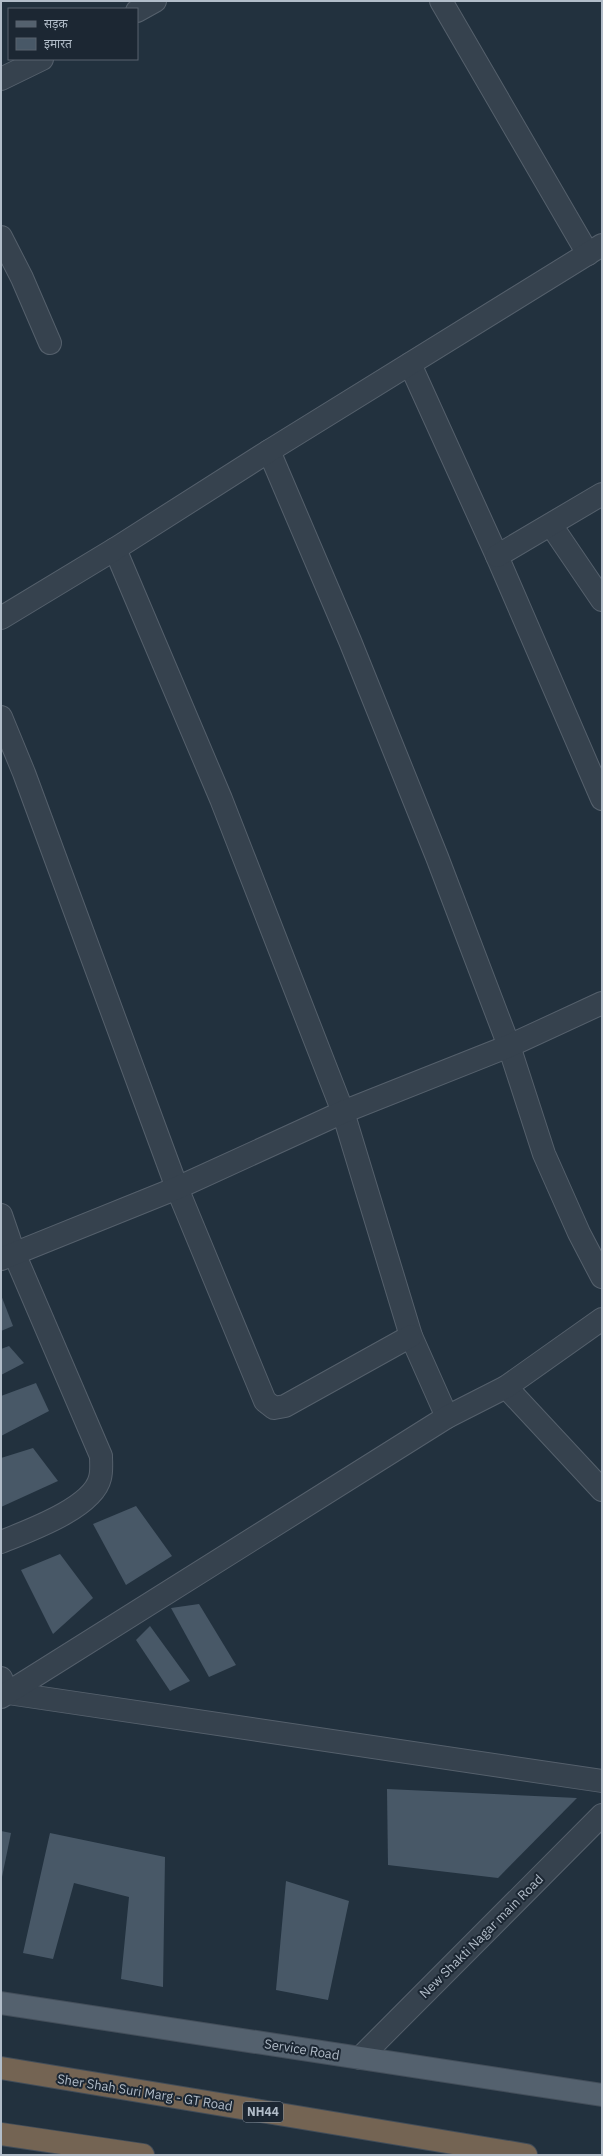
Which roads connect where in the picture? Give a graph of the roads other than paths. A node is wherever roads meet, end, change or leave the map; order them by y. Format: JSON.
{"nodes":[{"id":1,"x":155,"y":1,"type":"edge"},
{"id":2,"x":441,"y":1,"type":"edge"},
{"id":3,"x":138,"y":10,"type":"edge"},
{"id":4,"x":40,"y":60,"type":"edge"},
{"id":5,"x":1,"y":79,"type":"edge"},
{"id":6,"x":1,"y":237,"type":"edge"},
{"id":7,"x":595,"y":250,"type":"edge"},
{"id":8,"x":50,"y":343,"type":"dead end"},
{"id":9,"x":410,"y":364,"type":"junction"},
{"id":10,"x":269,"y":451,"type":"junction"},
{"id":11,"x":602,"y":494,"type":"edge"},
{"id":12,"x":551,"y":525,"type":"junction"},
{"id":13,"x":115,"y":550,"type":"junction"},
{"id":14,"x":497,"y":556,"type":"junction"},
{"id":15,"x":602,"y":600,"type":"edge"},
{"id":16,"x":1,"y":618,"type":"edge"},
{"id":17,"x":1,"y":717,"type":"edge"},
{"id":18,"x":602,"y":799,"type":"edge"},
{"id":19,"x":602,"y":1003,"type":"edge"},
{"id":20,"x":509,"y":1046,"type":"junction"},
{"id":21,"x":343,"y":1112,"type":"junction"},
{"id":22,"x":177,"y":1188,"type":"junction"},
{"id":23,"x":1,"y":1215,"type":"edge"},
{"id":24,"x":8,"y":1256,"type":"edge"},
{"id":25,"x":602,"y":1277,"type":"edge"},
{"id":26,"x":602,"y":1319,"type":"edge"},
{"id":27,"x":411,"y":1336,"type":"junction"},
{"id":28,"x":506,"y":1387,"type":"junction"},
{"id":29,"x":447,"y":1417,"type":"junction"},
{"id":30,"x":602,"y":1490,"type":"edge"},
{"id":31,"x":1,"y":1542,"type":"edge"},
{"id":32,"x":3,"y":1689,"type":"edge"},
{"id":33,"x":602,"y":1781,"type":"edge"},
{"id":34,"x":602,"y":1815,"type":"edge"},
{"id":35,"x":1,"y":2004,"type":"edge"},
{"id":36,"x":360,"y":2058,"type":"junction"},
{"id":37,"x":1,"y":2068,"type":"edge"},
{"id":38,"x":602,"y":2094,"type":"edge"},
{"id":39,"x":1,"y":2134,"type":"edge"},
{"id":40,"x":120,"y":2153,"type":"edge"},
{"id":41,"x":143,"y":2155,"type":"edge"},
{"id":42,"x":526,"y":2155,"type":"edge"}],
"edges":[{"from":1,"to":3,"type":"street"},
{"from":2,"to":7,"type":"street"},
{"from":4,"to":5,"type":"street"},
{"from":6,"to":8,"type":"street"},
{"from":7,"to":9,"type":"street"},
{"from":9,"to":10,"type":"street"},
{"from":9,"to":14,"type":"street"},
{"from":10,"to":13,"type":"street"},
{"from":10,"to":20,"type":"street"},
{"from":11,"to":12,"type":"street"},
{"from":12,"to":14,"type":"street"},
{"from":12,"to":15,"type":"street"},
{"from":13,"to":16,"type":"street"},
{"from":13,"to":21,"type":"street"},
{"from":14,"to":18,"type":"street"},
{"from":17,"to":22,"type":"street"},
{"from":19,"to":20,"type":"street"},
{"from":20,"to":21,"type":"street"},
{"from":20,"to":25,"type":"street"},
{"from":21,"to":22,"type":"street"},
{"from":21,"to":27,"type":"street"},
{"from":22,"to":24,"type":"street"},
{"from":22,"to":27,"type":"street"},
{"from":23,"to":24,"type":"street"},
{"from":24,"to":31,"type":"street"},
{"from":26,"to":28,"type":"street"},
{"from":27,"to":29,"type":"street"},
{"from":28,"to":29,"type":"street"},
{"from":28,"to":30,"type":"street"},
{"from":29,"to":32,"type":"street"},
{"from":32,"to":33,"type":"street"},
{"from":34,"to":36,"type":"street","name":"New Shakti Nagar main Road"},
{"from":35,"to":36,"type":"main road","name":"Service Road"},
{"from":36,"to":38,"type":"main road","name":"Service Road"},
{"from":37,"to":42,"type":"highway","name":"Sher Shah Suri Marg - GT Road","number":"NH44"},
{"from":39,"to":40,"type":"highway"},
{"from":40,"to":41,"type":"highway"}]}
